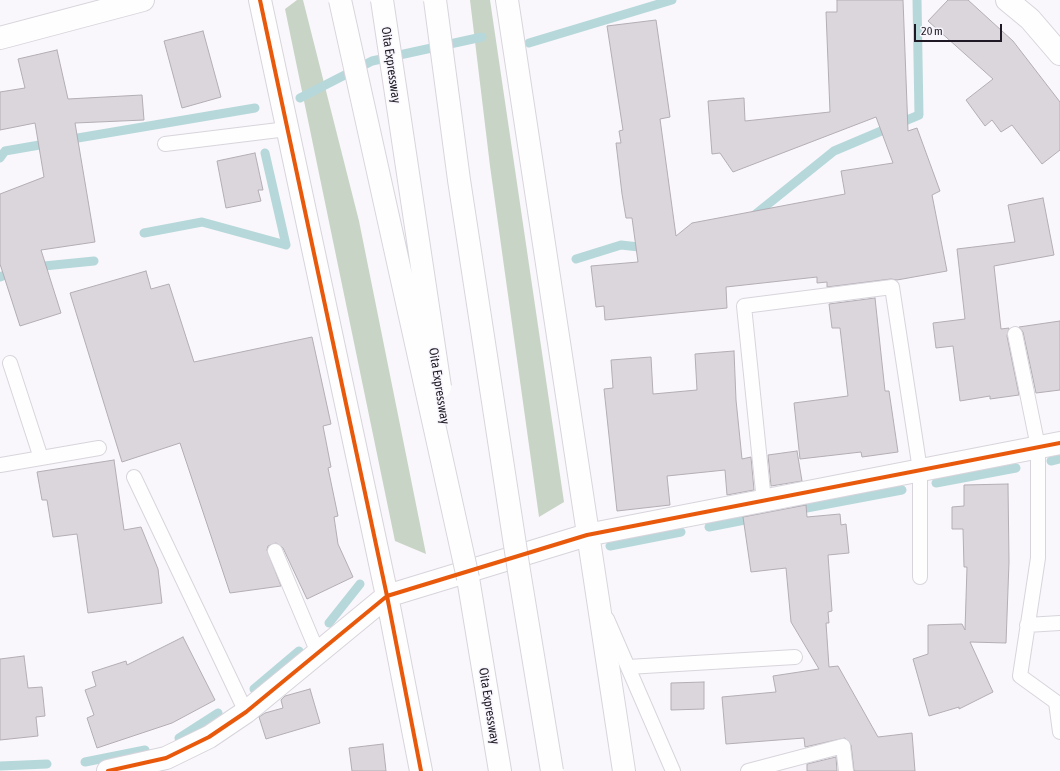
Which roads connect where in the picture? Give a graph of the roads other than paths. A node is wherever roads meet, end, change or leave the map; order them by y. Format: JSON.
{"nodes":[{"id":1,"x":143,"y":0,"type":"edge"},
{"id":2,"x":260,"y":0,"type":"edge"},
{"id":3,"x":340,"y":0,"type":"edge"},
{"id":4,"x":382,"y":0,"type":"edge"},
{"id":5,"x":435,"y":0,"type":"edge"},
{"id":6,"x":507,"y":0,"type":"edge"},
{"id":7,"x":1007,"y":0,"type":"edge"},
{"id":8,"x":0,"y":38,"type":"edge"},
{"id":9,"x":1060,"y":54,"type":"edge"},
{"id":10,"x":287,"y":128,"type":"junction"},
{"id":11,"x":165,"y":144,"type":"dead end"},
{"id":12,"x":1015,"y":334,"type":"dead end"},
{"id":13,"x":10,"y":362,"type":"dead end"},
{"id":14,"x":1060,"y":443,"type":"edge"},
{"id":15,"x":1038,"y":446,"type":"junction"},
{"id":16,"x":99,"y":448,"type":"dead end"},
{"id":17,"x":41,"y":458,"type":"junction"},
{"id":18,"x":0,"y":465,"type":"edge"},
{"id":19,"x":920,"y":470,"type":"junction"},
{"id":20,"x":134,"y":478,"type":"dead end"},
{"id":21,"x":764,"y":501,"type":"junction"},
{"id":22,"x":587,"y":535,"type":"junction"},
{"id":23,"x":275,"y":551,"type":"dead end"},
{"id":24,"x":920,"y":577,"type":"dead end"},
{"id":25,"x":468,"y":578,"type":"junction"},
{"id":26,"x":596,"y":593,"type":"junction"},
{"id":27,"x":387,"y":596,"type":"junction"},
{"id":28,"x":1060,"y":624,"type":"edge"},
{"id":29,"x":1027,"y":625,"type":"junction"},
{"id":30,"x":318,"y":653,"type":"junction"},
{"id":31,"x":795,"y":657,"type":"dead end"},
{"id":32,"x":628,"y":667,"type":"junction"},
{"id":33,"x":246,"y":712,"type":"junction"},
{"id":34,"x":1060,"y":732,"type":"edge"},
{"id":35,"x":108,"y":771,"type":"edge"},
{"id":36,"x":421,"y":771,"type":"edge"},
{"id":37,"x":500,"y":771,"type":"edge"},
{"id":38,"x":552,"y":771,"type":"edge"},
{"id":39,"x":624,"y":771,"type":"edge"},
{"id":40,"x":673,"y":771,"type":"edge"},
{"id":41,"x":748,"y":771,"type":"edge"},
{"id":42,"x":846,"y":771,"type":"edge"}],
"edges":[{"from":1,"to":8,"type":"main road"},
{"from":2,"to":10,"type":"main road"},
{"from":3,"to":25,"type":"main road","bridge":true},
{"from":4,"to":25,"type":"main road","name":"Oita Expressway","bridge":true},
{"from":5,"to":38,"type":"main road","bridge":true},
{"from":6,"to":22,"type":"main road"},
{"from":7,"to":9,"type":"main road"},
{"from":10,"to":11,"type":"lane"},
{"from":10,"to":27,"type":"main road"},
{"from":12,"to":15,"type":"lane"},
{"from":13,"to":17,"type":"lane"},
{"from":14,"to":15,"type":"main road"},
{"from":15,"to":19,"type":"main road"},
{"from":15,"to":29,"type":"lane"},
{"from":16,"to":17,"type":"lane"},
{"from":17,"to":18,"type":"lane"},
{"from":19,"to":21,"type":"main road"},
{"from":19,"to":21,"type":"lane"},
{"from":19,"to":24,"type":"lane"},
{"from":20,"to":33,"type":"lane"},
{"from":21,"to":22,"type":"main road"},
{"from":22,"to":26,"type":"main road"},
{"from":22,"to":27,"type":"main road"},
{"from":23,"to":30,"type":"lane"},
{"from":25,"to":37,"type":"main road","name":"Oita Expressway"},
{"from":26,"to":32,"type":"lane"},
{"from":26,"to":39,"type":"main road"},
{"from":27,"to":30,"type":"main road"},
{"from":27,"to":36,"type":"main road"},
{"from":28,"to":29,"type":"lane"},
{"from":29,"to":34,"type":"lane"},
{"from":30,"to":33,"type":"main road"},
{"from":31,"to":32,"type":"lane"},
{"from":32,"to":40,"type":"lane"},
{"from":33,"to":35,"type":"main road"},
{"from":41,"to":42,"type":"lane"}]}
